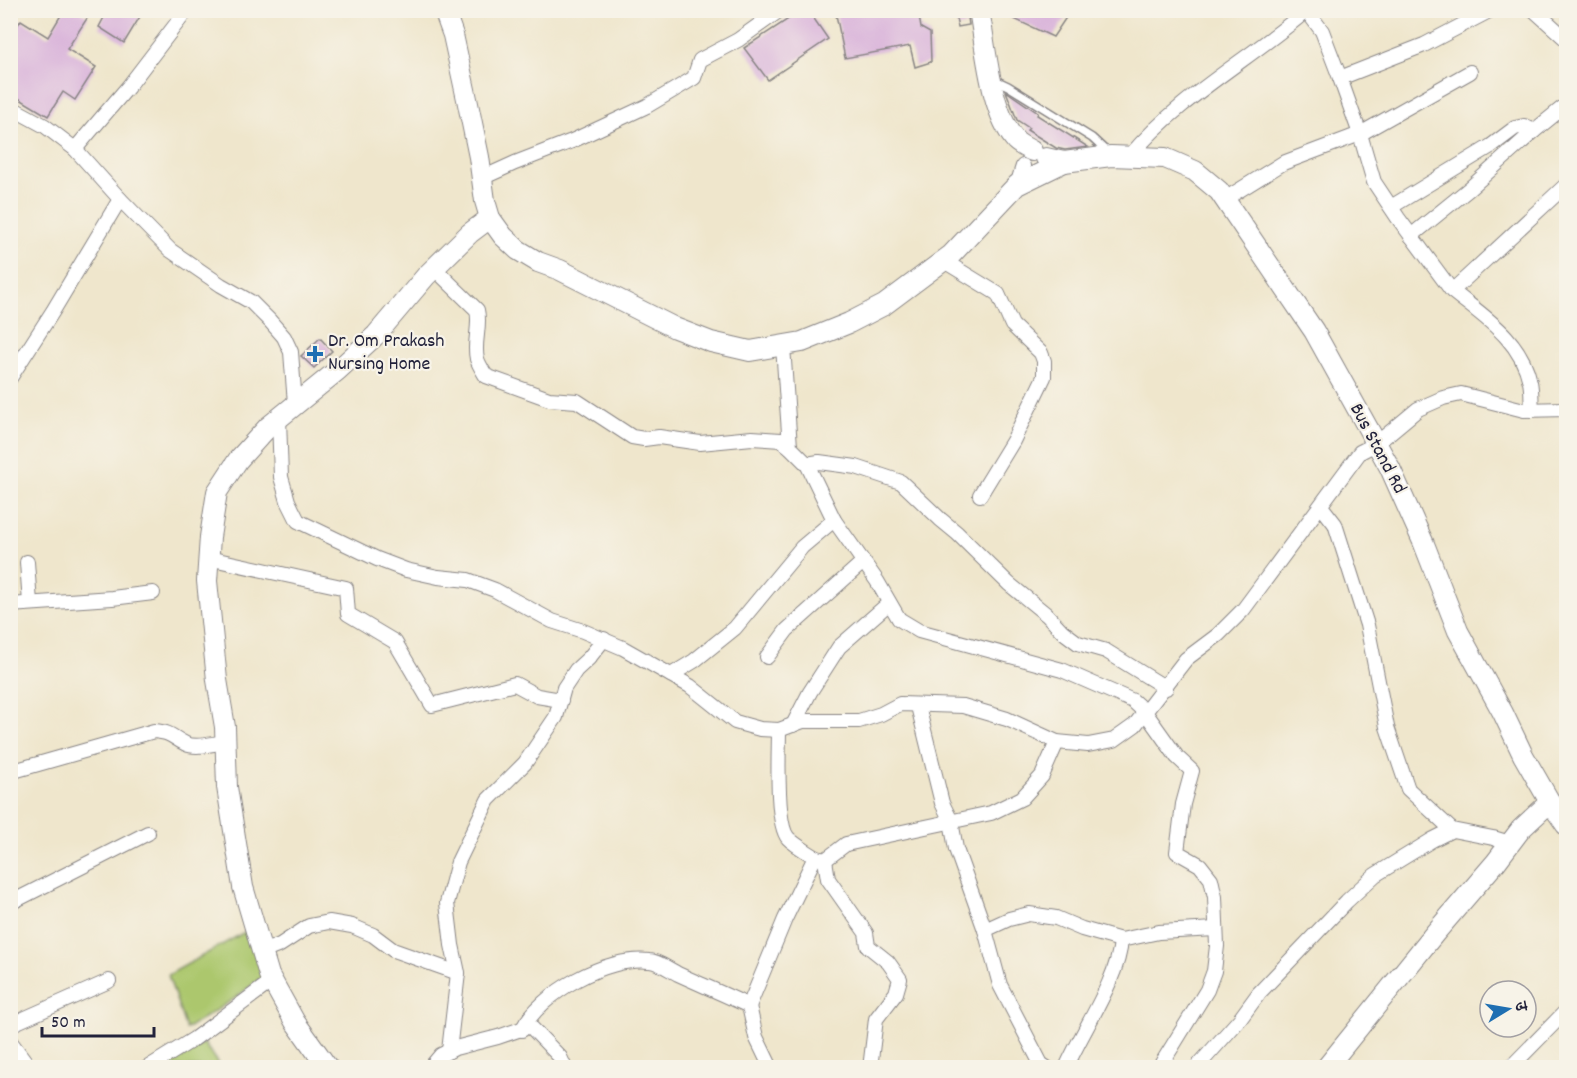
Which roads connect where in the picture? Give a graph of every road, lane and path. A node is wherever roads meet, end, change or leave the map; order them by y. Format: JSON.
{"nodes":[{"id":1,"x":187,"y":10,"type":"edge"},
{"id":2,"x":444,"y":10,"type":"edge"},
{"id":3,"x":780,"y":10,"type":"edge"},
{"id":4,"x":979,"y":10,"type":"edge"},
{"id":5,"x":1491,"y":10,"type":"edge"},
{"id":6,"x":1534,"y":10,"type":"edge"},
{"id":7,"x":1307,"y":11,"type":"edge"},
{"id":8,"x":1566,"y":39,"type":"edge"},
{"id":9,"x":1470,"y":72,"type":"dead end"},
{"id":10,"x":991,"y":78,"type":"junction"},
{"id":11,"x":1340,"y":78,"type":"junction"},
{"id":12,"x":1566,"y":105,"type":"edge"},
{"id":13,"x":10,"y":107,"type":"edge"},
{"id":14,"x":1534,"y":131,"type":"junction"},
{"id":15,"x":1360,"y":134,"type":"junction"},
{"id":16,"x":75,"y":149,"type":"junction"},
{"id":17,"x":1120,"y":156,"type":"junction"},
{"id":18,"x":1033,"y":162,"type":"junction"},
{"id":19,"x":482,"y":178,"type":"junction"},
{"id":20,"x":1566,"y":185,"type":"edge"},
{"id":21,"x":120,"y":199,"type":"junction"},
{"id":22,"x":1225,"y":199,"type":"junction"},
{"id":23,"x":1391,"y":207,"type":"junction"},
{"id":24,"x":490,"y":219,"type":"junction"},
{"id":25,"x":1411,"y":236,"type":"junction"},
{"id":26,"x":944,"y":261,"type":"junction"},
{"id":27,"x":434,"y":268,"type":"junction"},
{"id":28,"x":1452,"y":291,"type":"junction"},
{"id":29,"x":783,"y":346,"type":"junction"},
{"id":30,"x":10,"y":378,"type":"edge"},
{"id":31,"x":295,"y":404,"type":"junction"},
{"id":32,"x":1566,"y":408,"type":"edge"},
{"id":33,"x":1532,"y":410,"type":"junction"},
{"id":34,"x":279,"y":418,"type":"junction"},
{"id":35,"x":1376,"y":444,"type":"junction"},
{"id":36,"x":790,"y":447,"type":"junction"},
{"id":37,"x":807,"y":464,"type":"junction"},
{"id":38,"x":980,"y":495,"type":"dead end"},
{"id":39,"x":1321,"y":506,"type":"junction"},
{"id":40,"x":834,"y":520,"type":"junction"},
{"id":41,"x":208,"y":558,"type":"junction"},
{"id":42,"x":27,"y":562,"type":"dead end"},
{"id":43,"x":863,"y":562,"type":"junction"},
{"id":44,"x":153,"y":593,"type":"dead end"},
{"id":45,"x":30,"y":603,"type":"junction"},
{"id":46,"x":888,"y":604,"type":"junction"},
{"id":47,"x":10,"y":605,"type":"edge"},
{"id":48,"x":604,"y":639,"type":"junction"},
{"id":49,"x":767,"y":657,"type":"dead end"},
{"id":50,"x":671,"y":675,"type":"junction"},
{"id":51,"x":1166,"y":688,"type":"junction"},
{"id":52,"x":561,"y":700,"type":"junction"},
{"id":53,"x":918,"y":705,"type":"junction"},
{"id":54,"x":1145,"y":712,"type":"junction"},
{"id":55,"x":793,"y":725,"type":"junction"},
{"id":56,"x":779,"y":729,"type":"junction"},
{"id":57,"x":226,"y":742,"type":"junction"},
{"id":58,"x":1057,"y":742,"type":"junction"},
{"id":59,"x":10,"y":772,"type":"edge"},
{"id":60,"x":1550,"y":802,"type":"junction"},
{"id":61,"x":951,"y":821,"type":"junction"},
{"id":62,"x":1566,"y":825,"type":"edge"},
{"id":63,"x":1452,"y":830,"type":"junction"},
{"id":64,"x":148,"y":833,"type":"dead end"},
{"id":65,"x":1510,"y":843,"type":"junction"},
{"id":66,"x":820,"y":858,"type":"junction"},
{"id":67,"x":10,"y":903,"type":"edge"},
{"id":68,"x":1216,"y":929,"type":"junction"},
{"id":69,"x":985,"y":930,"type":"junction"},
{"id":70,"x":1121,"y":940,"type":"junction"},
{"id":71,"x":262,"y":952,"type":"junction"},
{"id":72,"x":458,"y":973,"type":"junction"},
{"id":73,"x":109,"y":981,"type":"dead end"},
{"id":74,"x":272,"y":981,"type":"junction"},
{"id":75,"x":749,"y":1006,"type":"junction"},
{"id":76,"x":1566,"y":1017,"type":"edge"},
{"id":77,"x":10,"y":1025,"type":"edge"},
{"id":78,"x":522,"y":1030,"type":"junction"},
{"id":79,"x":10,"y":1041,"type":"edge"},
{"id":80,"x":449,"y":1051,"type":"junction"},
{"id":81,"x":30,"y":1068,"type":"edge"},
{"id":82,"x":147,"y":1068,"type":"edge"},
{"id":83,"x":328,"y":1068,"type":"edge"},
{"id":84,"x":430,"y":1068,"type":"edge"},
{"id":85,"x":565,"y":1068,"type":"edge"},
{"id":86,"x":771,"y":1068,"type":"edge"},
{"id":87,"x":870,"y":1068,"type":"edge"},
{"id":88,"x":1047,"y":1068,"type":"edge"},
{"id":89,"x":1066,"y":1068,"type":"edge"},
{"id":90,"x":1160,"y":1068,"type":"edge"},
{"id":91,"x":1196,"y":1068,"type":"edge"},
{"id":92,"x":1326,"y":1068,"type":"edge"},
{"id":93,"x":1510,"y":1068,"type":"edge"}],
"edges":[{"from":1,"to":16,"type":"street"},
{"from":2,"to":19,"type":"street"},
{"from":3,"to":19,"type":"street"},
{"from":4,"to":10,"type":"street"},
{"from":5,"to":11,"type":"street"},
{"from":6,"to":8,"type":"street"},
{"from":7,"to":11,"type":"street"},
{"from":7,"to":17,"type":"street"},
{"from":9,"to":15,"type":"street"},
{"from":10,"to":17,"type":"lane"},
{"from":10,"to":18,"type":"street"},
{"from":11,"to":15,"type":"street"},
{"from":12,"to":14,"type":"street"},
{"from":13,"to":16,"type":"street"},
{"from":14,"to":23,"type":"street"},
{"from":14,"to":25,"type":"street"},
{"from":15,"to":22,"type":"street"},
{"from":15,"to":23,"type":"street"},
{"from":16,"to":21,"type":"street"},
{"from":17,"to":18,"type":"street","name":"Bus Stand Rd"},
{"from":17,"to":22,"type":"street","name":"Bus Stand Rd"},
{"from":18,"to":26,"type":"street"},
{"from":19,"to":24,"type":"street"},
{"from":20,"to":28,"type":"street"},
{"from":21,"to":30,"type":"street"},
{"from":21,"to":31,"type":"street"},
{"from":22,"to":35,"type":"street","name":"Bus Stand Rd"},
{"from":23,"to":25,"type":"street"},
{"from":24,"to":27,"type":"street"},
{"from":24,"to":29,"type":"street"},
{"from":25,"to":28,"type":"street"},
{"from":26,"to":29,"type":"street"},
{"from":26,"to":38,"type":"street"},
{"from":27,"to":31,"type":"street"},
{"from":27,"to":36,"type":"street"},
{"from":28,"to":33,"type":"street"},
{"from":29,"to":36,"type":"street"},
{"from":31,"to":34,"type":"street"},
{"from":32,"to":33,"type":"street"},
{"from":33,"to":35,"type":"street"},
{"from":34,"to":41,"type":"street"},
{"from":34,"to":48,"type":"street"},
{"from":35,"to":39,"type":"street"},
{"from":35,"to":60,"type":"street","name":"Bus Stand Rd"},
{"from":36,"to":37,"type":"street"},
{"from":37,"to":40,"type":"street"},
{"from":37,"to":51,"type":"street"},
{"from":39,"to":51,"type":"street"},
{"from":39,"to":63,"type":"street"},
{"from":40,"to":43,"type":"street"},
{"from":40,"to":50,"type":"street"},
{"from":41,"to":52,"type":"street"},
{"from":41,"to":57,"type":"street"},
{"from":42,"to":45,"type":"street"},
{"from":43,"to":46,"type":"street"},
{"from":43,"to":49,"type":"street"},
{"from":44,"to":45,"type":"street"},
{"from":45,"to":47,"type":"street"},
{"from":46,"to":54,"type":"street"},
{"from":46,"to":55,"type":"street"},
{"from":48,"to":50,"type":"street"},
{"from":48,"to":52,"type":"street"},
{"from":50,"to":56,"type":"street"},
{"from":51,"to":54,"type":"street"},
{"from":52,"to":72,"type":"street"},
{"from":53,"to":55,"type":"street"},
{"from":53,"to":58,"type":"street"},
{"from":53,"to":61,"type":"street"},
{"from":54,"to":58,"type":"street"},
{"from":54,"to":68,"type":"street"},
{"from":55,"to":56,"type":"street"},
{"from":56,"to":66,"type":"street"},
{"from":57,"to":59,"type":"street"},
{"from":57,"to":71,"type":"street"},
{"from":58,"to":61,"type":"street"},
{"from":60,"to":62,"type":"street","name":"Bus Stand Rd"},
{"from":60,"to":65,"type":"street"},
{"from":61,"to":66,"type":"street"},
{"from":61,"to":69,"type":"street"},
{"from":63,"to":65,"type":"street"},
{"from":63,"to":91,"type":"street"},
{"from":64,"to":67,"type":"street"},
{"from":65,"to":92,"type":"street"},
{"from":66,"to":75,"type":"street"},
{"from":66,"to":87,"type":"street"},
{"from":68,"to":70,"type":"street"},
{"from":68,"to":90,"type":"street"},
{"from":69,"to":70,"type":"street"},
{"from":69,"to":88,"type":"street"},
{"from":70,"to":89,"type":"street"},
{"from":71,"to":72,"type":"street"},
{"from":71,"to":74,"type":"street"},
{"from":72,"to":80,"type":"street"},
{"from":73,"to":77,"type":"street"},
{"from":74,"to":82,"type":"street"},
{"from":74,"to":83,"type":"street"},
{"from":75,"to":78,"type":"street"},
{"from":75,"to":86,"type":"street"},
{"from":76,"to":93,"type":"street"},
{"from":78,"to":80,"type":"street"},
{"from":78,"to":85,"type":"street"},
{"from":79,"to":81,"type":"street"},
{"from":80,"to":84,"type":"street"}]}
